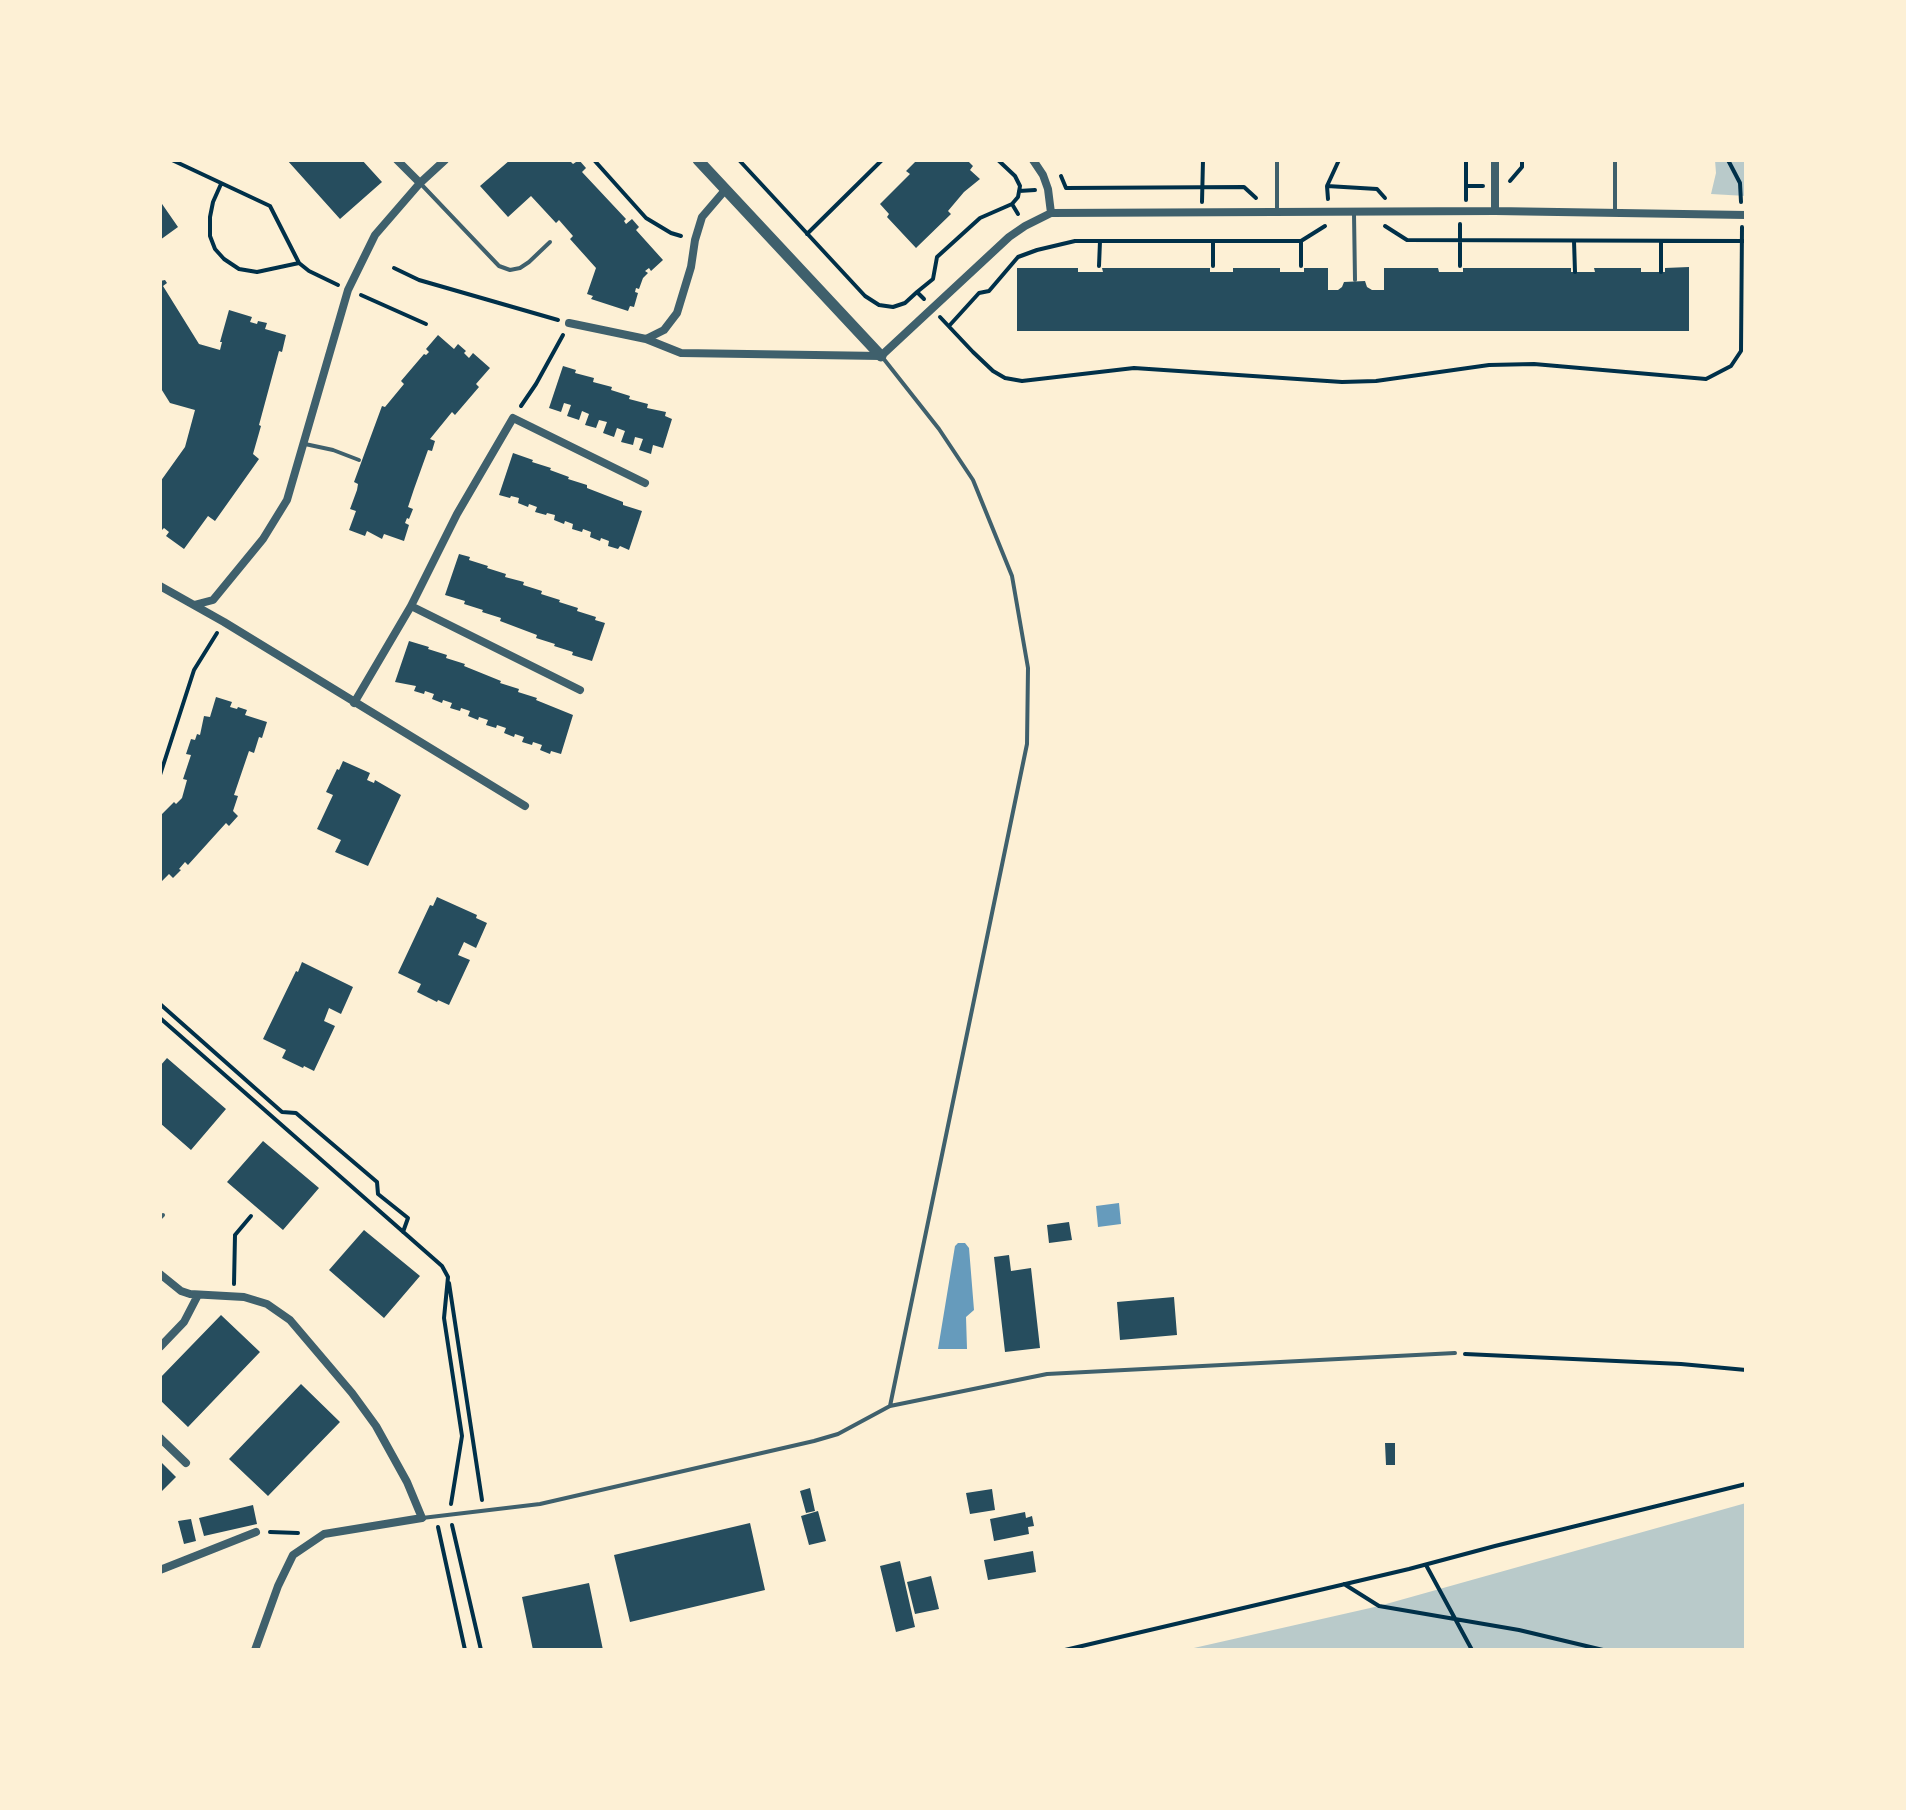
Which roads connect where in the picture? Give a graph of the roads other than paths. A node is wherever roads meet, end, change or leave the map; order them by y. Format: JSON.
{"nodes":[{"id":1,"x":397,"y":160,"type":"edge"},
{"id":2,"x":445,"y":160,"type":"edge"},
{"id":3,"x":698,"y":160,"type":"edge"},
{"id":4,"x":1033,"y":160,"type":"edge"},
{"id":5,"x":1277,"y":160,"type":"edge"},
{"id":6,"x":1495,"y":160,"type":"edge"},
{"id":7,"x":1615,"y":160,"type":"edge"},
{"id":8,"x":420,"y":183,"type":"junction"},
{"id":9,"x":726,"y":189,"type":"junction"},
{"id":10,"x":1495,"y":211,"type":"junction"},
{"id":11,"x":1277,"y":212,"type":"junction"},
{"id":12,"x":1354,"y":212,"type":"junction"},
{"id":13,"x":1051,"y":213,"type":"junction"},
{"id":14,"x":1615,"y":213,"type":"junction"},
{"id":15,"x":1744,"y":215,"type":"edge"},
{"id":16,"x":550,"y":242,"type":"dead end"},
{"id":17,"x":1355,"y":280,"type":"dead end"},
{"id":18,"x":569,"y":323,"type":"road end"},
{"id":19,"x":646,"y":339,"type":"junction"},
{"id":20,"x":881,"y":356,"type":"junction"},
{"id":21,"x":303,"y":443,"type":"junction"},
{"id":22,"x":359,"y":460,"type":"dead end"},
{"id":23,"x":645,"y":483,"type":"dead end"},
{"id":24,"x":160,"y":586,"type":"edge"},
{"id":25,"x":194,"y":605,"type":"junction"},
{"id":26,"x":411,"y":606,"type":"junction"},
{"id":27,"x":580,"y":690,"type":"dead end"},
{"id":28,"x":354,"y":703,"type":"junction"},
{"id":29,"x":525,"y":806,"type":"dead end"},
{"id":30,"x":160,"y":1274,"type":"edge"},
{"id":31,"x":198,"y":1295,"type":"junction"},
{"id":32,"x":160,"y":1347,"type":"edge"},
{"id":33,"x":1455,"y":1353,"type":"road end"},
{"id":34,"x":890,"y":1406,"type":"junction"},
{"id":35,"x":160,"y":1438,"type":"edge"},
{"id":36,"x":186,"y":1463,"type":"dead end"},
{"id":37,"x":422,"y":1518,"type":"junction"},
{"id":38,"x":256,"y":1532,"type":"road end"},
{"id":39,"x":160,"y":1570,"type":"edge"},
{"id":40,"x":255,"y":1650,"type":"edge"}],
"edges":[{"from":1,"to":8,"type":"street"},
{"from":2,"to":8,"type":"street"},
{"from":3,"to":9,"type":"street"},
{"from":4,"to":13,"type":"street"},
{"from":5,"to":11,"type":"lane"},
{"from":6,"to":10,"type":"street"},
{"from":7,"to":14,"type":"lane"},
{"from":8,"to":16,"type":"lane"},
{"from":8,"to":21,"type":"street"},
{"from":9,"to":19,"type":"street"},
{"from":9,"to":20,"type":"street"},
{"from":10,"to":12,"type":"street"},
{"from":10,"to":14,"type":"street"},
{"from":11,"to":12,"type":"street"},
{"from":11,"to":13,"type":"street"},
{"from":12,"to":17,"type":"lane"},
{"from":13,"to":20,"type":"street"},
{"from":14,"to":15,"type":"street"},
{"from":18,"to":19,"type":"street"},
{"from":19,"to":20,"type":"street"},
{"from":20,"to":34,"type":"lane"},
{"from":21,"to":22,"type":"lane"},
{"from":21,"to":25,"type":"street"},
{"from":23,"to":26,"type":"street"},
{"from":24,"to":25,"type":"street"},
{"from":25,"to":28,"type":"street"},
{"from":26,"to":27,"type":"street"},
{"from":26,"to":28,"type":"street"},
{"from":28,"to":29,"type":"street"},
{"from":30,"to":31,"type":"street"},
{"from":31,"to":32,"type":"street"},
{"from":31,"to":37,"type":"street"},
{"from":33,"to":34,"type":"lane"},
{"from":34,"to":37,"type":"lane"},
{"from":35,"to":36,"type":"street"},
{"from":37,"to":40,"type":"street"},
{"from":38,"to":39,"type":"street"}]}
